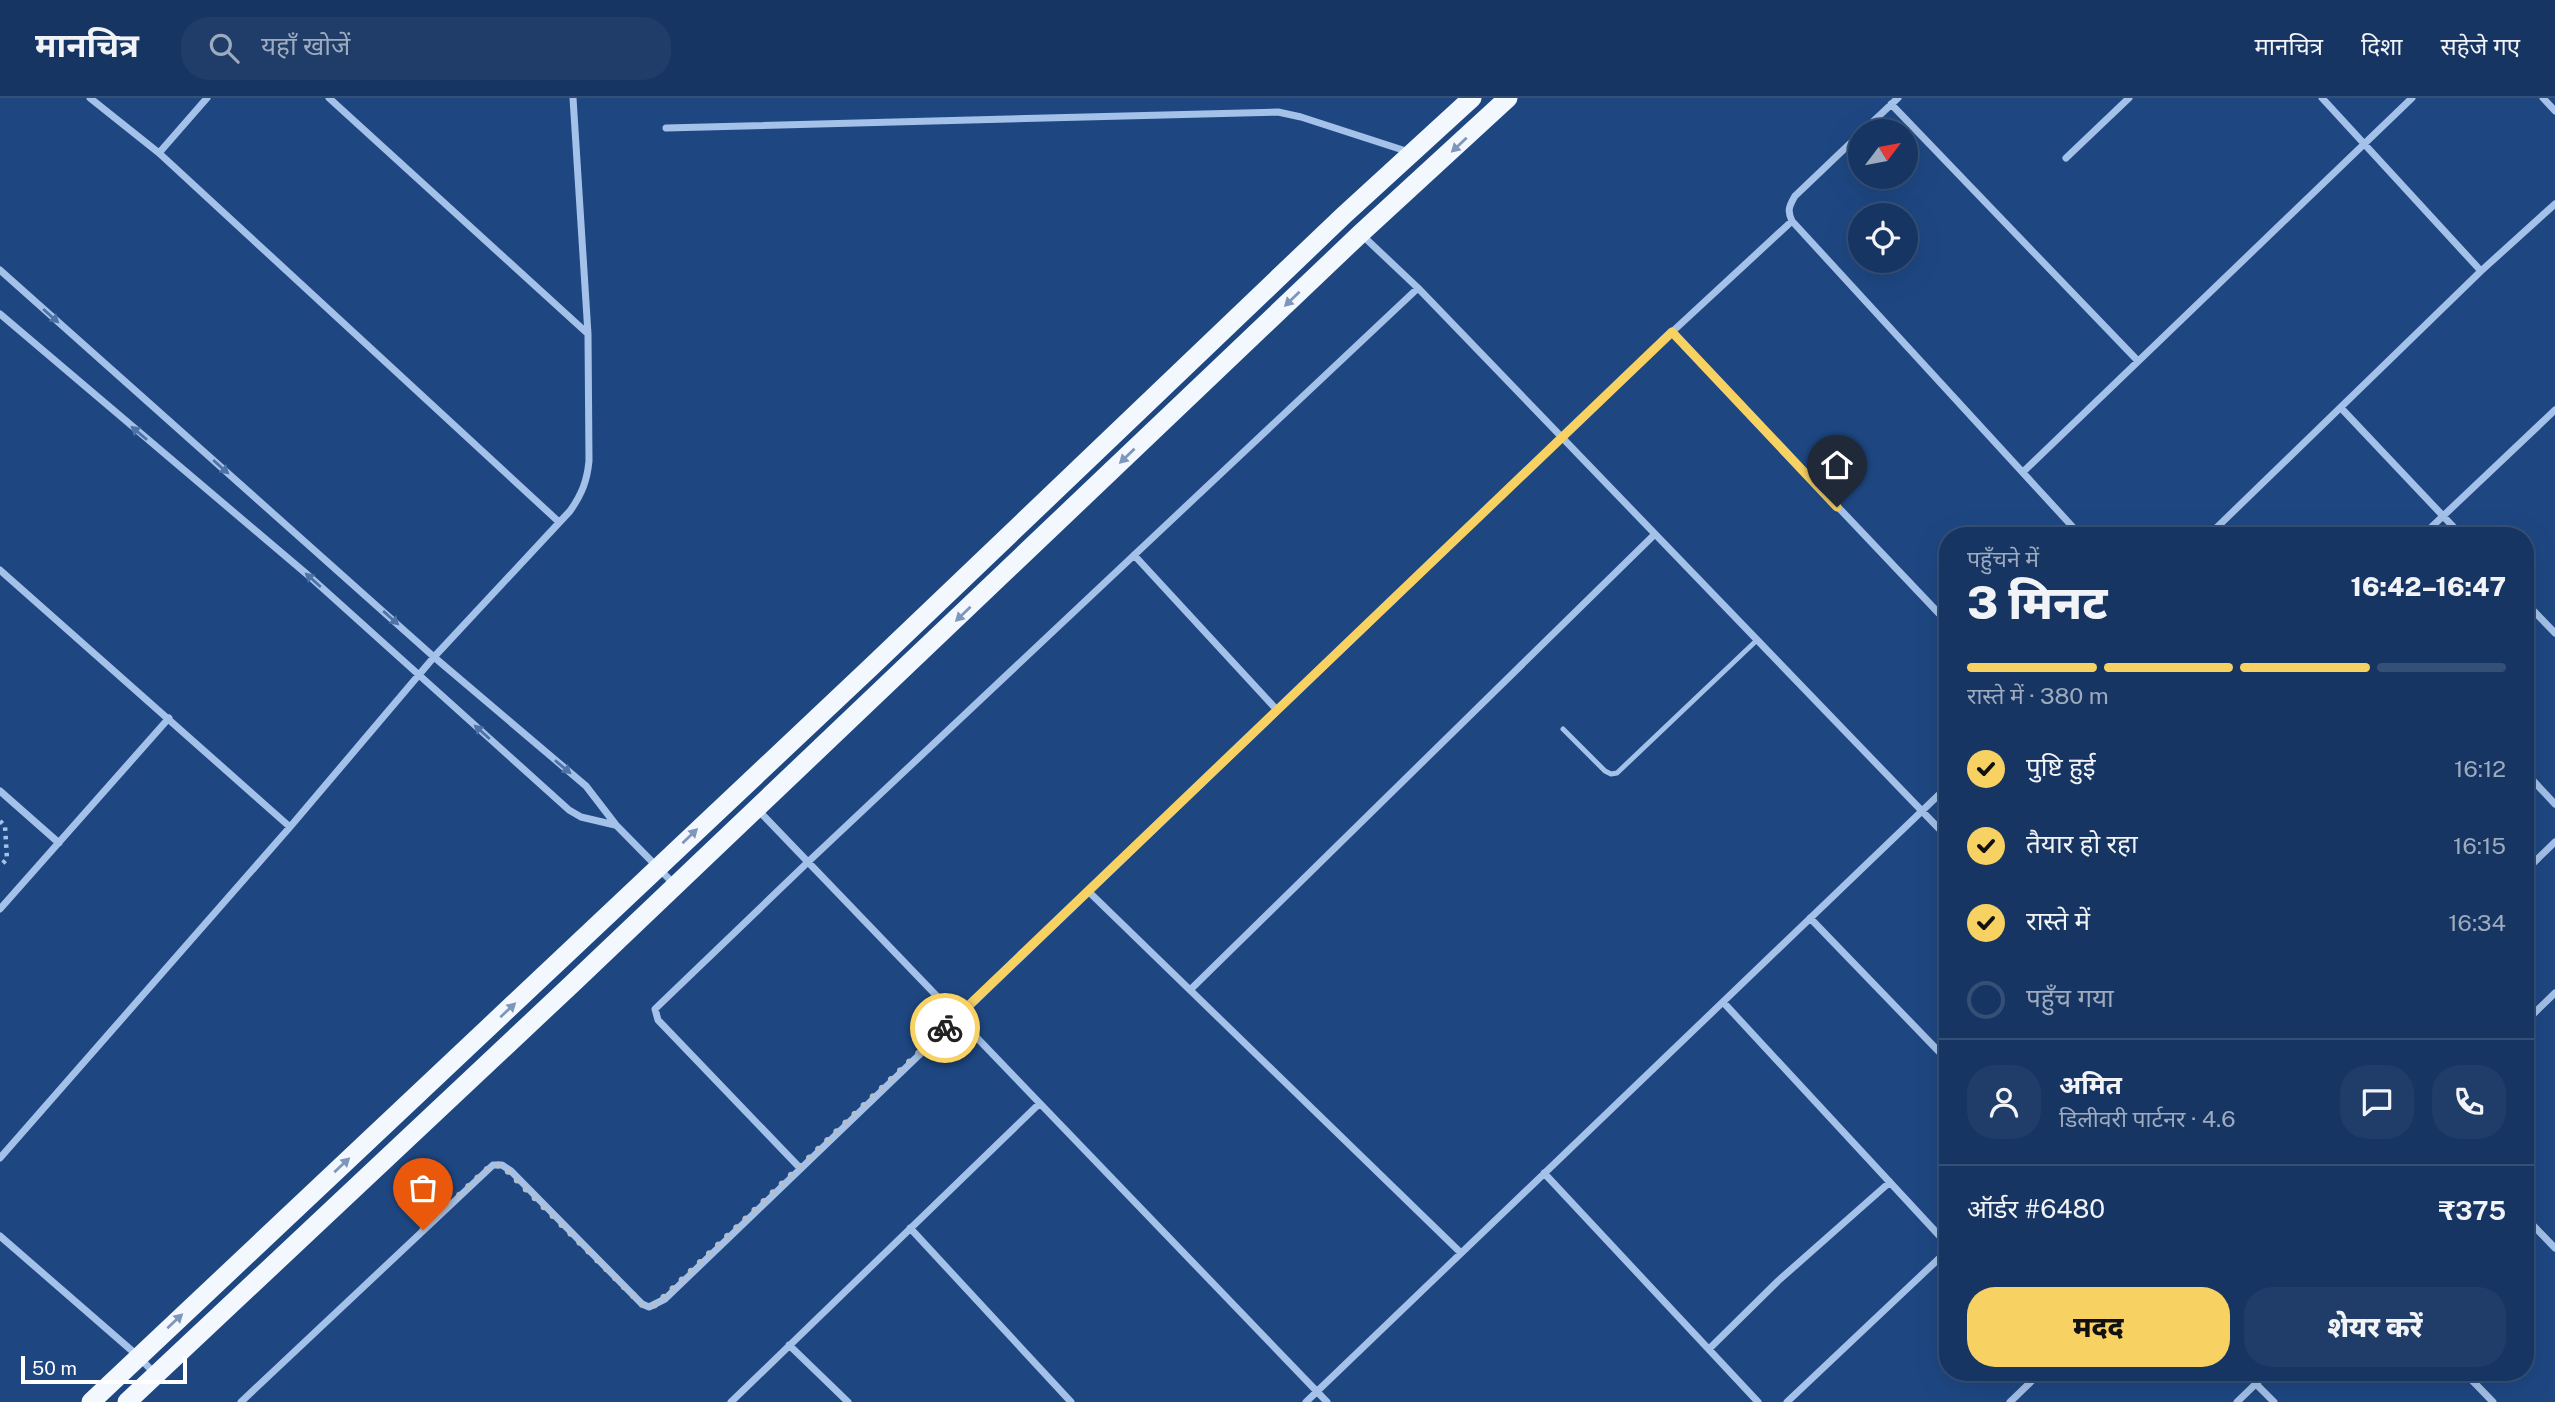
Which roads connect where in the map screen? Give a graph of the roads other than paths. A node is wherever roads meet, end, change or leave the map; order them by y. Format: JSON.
{"nodes":[{"id":1,"x":90,"y":98,"type":"edge"},
{"id":2,"x":207,"y":98,"type":"edge"},
{"id":3,"x":329,"y":98,"type":"edge"},
{"id":4,"x":573,"y":98,"type":"edge"},
{"id":5,"x":1472,"y":98,"type":"edge"},
{"id":6,"x":1508,"y":98,"type":"edge"},
{"id":7,"x":1898,"y":98,"type":"edge"},
{"id":8,"x":2129,"y":98,"type":"edge"},
{"id":9,"x":2322,"y":98,"type":"edge"},
{"id":10,"x":2412,"y":98,"type":"edge"},
{"id":11,"x":2543,"y":98,"type":"edge"},
{"id":12,"x":1891,"y":104,"type":"junction"},
{"id":13,"x":2555,"y":111,"type":"edge"},
{"id":14,"x":1876,"y":119,"type":"edge"},
{"id":15,"x":666,"y":128,"type":"dead end"},
{"id":16,"x":2364,"y":144,"type":"junction"},
{"id":17,"x":1848,"y":146,"type":"edge"},
{"id":18,"x":159,"y":153,"type":"junction"},
{"id":19,"x":1413,"y":153,"type":"junction"},
{"id":20,"x":2066,"y":158,"type":"dead end"},
{"id":21,"x":2555,"y":204,"type":"edge"},
{"id":22,"x":1792,"y":221,"type":"junction"},
{"id":23,"x":1360,"y":234,"type":"junction"},
{"id":24,"x":0,"y":270,"type":"edge"},
{"id":25,"x":2481,"y":271,"type":"junction"},
{"id":26,"x":1418,"y":288,"type":"junction"},
{"id":27,"x":0,"y":314,"type":"edge"},
{"id":28,"x":1672,"y":332,"type":"junction"},
{"id":29,"x":588,"y":334,"type":"junction"},
{"id":30,"x":2138,"y":361,"type":"junction"},
{"id":31,"x":2341,"y":408,"type":"junction"},
{"id":32,"x":2555,"y":410,"type":"edge"},
{"id":33,"x":1562,"y":438,"type":"junction"},
{"id":34,"x":2022,"y":472,"type":"junction"},
{"id":35,"x":2443,"y":516,"type":"junction"},
{"id":36,"x":559,"y":522,"type":"junction"},
{"id":37,"x":2073,"y":527,"type":"edge"},
{"id":38,"x":2217,"y":527,"type":"edge"},
{"id":39,"x":2431,"y":527,"type":"edge"},
{"id":40,"x":2453,"y":527,"type":"edge"},
{"id":41,"x":1655,"y":534,"type":"junction"},
{"id":42,"x":1134,"y":555,"type":"junction"},
{"id":43,"x":0,"y":569,"type":"edge"},
{"id":44,"x":2534,"y":611,"type":"edge"},
{"id":45,"x":1939,"y":614,"type":"edge"},
{"id":46,"x":2555,"y":633,"type":"edge"},
{"id":47,"x":1757,"y":640,"type":"junction"},
{"id":48,"x":434,"y":657,"type":"junction"},
{"id":49,"x":418,"y":676,"type":"junction"},
{"id":50,"x":1277,"y":710,"type":"junction"},
{"id":51,"x":169,"y":718,"type":"junction"},
{"id":52,"x":1563,"y":729,"type":"dead end"},
{"id":53,"x":2534,"y":782,"type":"edge"},
{"id":54,"x":0,"y":791,"type":"edge"},
{"id":55,"x":1939,"y":795,"type":"edge"},
{"id":56,"x":2555,"y":804,"type":"edge"},
{"id":57,"x":756,"y":808,"type":"junction"},
{"id":58,"x":1922,"y":811,"type":"junction"},
{"id":59,"x":616,"y":825,"type":"junction"},
{"id":60,"x":290,"y":827,"type":"junction"},
{"id":61,"x":1939,"y":829,"type":"edge"},
{"id":62,"x":59,"y":842,"type":"junction"},
{"id":63,"x":2555,"y":842,"type":"edge"},
{"id":64,"x":808,"y":862,"type":"junction"},
{"id":65,"x":2534,"y":862,"type":"edge"},
{"id":66,"x":658,"y":867,"type":"junction"},
{"id":67,"x":676,"y":885,"type":"junction"},
{"id":68,"x":1088,"y":891,"type":"junction"},
{"id":69,"x":0,"y":909,"type":"edge"},
{"id":70,"x":1810,"y":918,"type":"junction"},
{"id":71,"x":1190,"y":990,"type":"junction"},
{"id":72,"x":2555,"y":993,"type":"edge"},
{"id":73,"x":1723,"y":1002,"type":"junction"},
{"id":74,"x":2534,"y":1013,"type":"edge"},
{"id":75,"x":956,"y":1017,"type":"junction"},
{"id":76,"x":1939,"y":1052,"type":"edge"},
{"id":77,"x":1039,"y":1104,"type":"junction"},
{"id":78,"x":0,"y":1158,"type":"edge"},
{"id":79,"x":800,"y":1168,"type":"junction"},
{"id":80,"x":1544,"y":1172,"type":"junction"},
{"id":81,"x":1890,"y":1182,"type":"junction"},
{"id":82,"x":2534,"y":1226,"type":"edge"},
{"id":83,"x":910,"y":1228,"type":"junction"},
{"id":84,"x":0,"y":1236,"type":"edge"},
{"id":85,"x":1939,"y":1237,"type":"edge"},
{"id":86,"x":2555,"y":1248,"type":"edge"},
{"id":87,"x":1461,"y":1253,"type":"junction"},
{"id":88,"x":1939,"y":1256,"type":"edge"},
{"id":89,"x":789,"y":1345,"type":"junction"},
{"id":90,"x":1709,"y":1349,"type":"junction"},
{"id":91,"x":138,"y":1356,"type":"junction"},
{"id":92,"x":155,"y":1374,"type":"junction"},
{"id":93,"x":2032,"y":1381,"type":"edge"},
{"id":94,"x":2259,"y":1381,"type":"edge"},
{"id":95,"x":2473,"y":1381,"type":"edge"},
{"id":96,"x":2256,"y":1384,"type":"junction"},
{"id":97,"x":1317,"y":1391,"type":"junction"},
{"id":98,"x":91,"y":1402,"type":"edge"},
{"id":99,"x":127,"y":1402,"type":"edge"},
{"id":100,"x":241,"y":1402,"type":"edge"},
{"id":101,"x":731,"y":1402,"type":"edge"},
{"id":102,"x":848,"y":1402,"type":"edge"},
{"id":103,"x":1071,"y":1402,"type":"edge"},
{"id":104,"x":1306,"y":1402,"type":"edge"},
{"id":105,"x":1327,"y":1402,"type":"edge"},
{"id":106,"x":1759,"y":1402,"type":"edge"},
{"id":107,"x":1787,"y":1402,"type":"edge"},
{"id":108,"x":2010,"y":1402,"type":"edge"},
{"id":109,"x":2237,"y":1402,"type":"edge"},
{"id":110,"x":2274,"y":1402,"type":"edge"},
{"id":111,"x":2493,"y":1402,"type":"edge"}],
"edges":[{"from":1,"to":18,"type":"street"},
{"from":2,"to":18,"type":"street"},
{"from":3,"to":29,"type":"street"},
{"from":4,"to":29,"type":"street"},
{"from":5,"to":19,"type":"highway"},
{"from":6,"to":23,"type":"highway","one_way":true},
{"from":7,"to":12,"type":"street"},
{"from":8,"to":20,"type":"street"},
{"from":9,"to":16,"type":"street"},
{"from":10,"to":16,"type":"street"},
{"from":11,"to":13,"type":"street"},
{"from":12,"to":14,"type":"street"},
{"from":12,"to":30,"type":"street"},
{"from":15,"to":19,"type":"street"},
{"from":16,"to":25,"type":"street"},
{"from":16,"to":30,"type":"street"},
{"from":17,"to":22,"type":"street"},
{"from":18,"to":36,"type":"street"},
{"from":66,"to":19,"type":"highway","one_way":true},
{"from":21,"to":25,"type":"street"},
{"from":22,"to":28,"type":"street"},
{"from":22,"to":34,"type":"street"},
{"from":23,"to":26,"type":"street"},
{"from":23,"to":57,"type":"highway","one_way":true},
{"from":24,"to":48,"type":"street","one_way":true},
{"from":25,"to":31,"type":"street"},
{"from":26,"to":33,"type":"street"},
{"from":26,"to":42,"type":"street"},
{"from":49,"to":27,"type":"street","one_way":true},
{"from":28,"to":33,"type":"street"},
{"from":28,"to":45,"type":"street"},
{"from":29,"to":36,"type":"street"},
{"from":30,"to":34,"type":"street"},
{"from":31,"to":35,"type":"street"},
{"from":31,"to":38,"type":"street"},
{"from":32,"to":35,"type":"street"},
{"from":33,"to":41,"type":"street"},
{"from":33,"to":50,"type":"street"},
{"from":34,"to":37,"type":"street"},
{"from":35,"to":39,"type":"street"},
{"from":35,"to":40,"type":"street"},
{"from":36,"to":48,"type":"street"},
{"from":41,"to":47,"type":"street"},
{"from":41,"to":71,"type":"street"},
{"from":42,"to":50,"type":"street"},
{"from":42,"to":64,"type":"street"},
{"from":43,"to":51,"type":"street"},
{"from":44,"to":46,"type":"street"},
{"from":47,"to":52,"type":"lane"},
{"from":47,"to":58,"type":"street"},
{"from":48,"to":49,"type":"street"},
{"from":48,"to":59,"type":"street","one_way":true},
{"from":59,"to":49,"type":"street","one_way":true},
{"from":49,"to":60,"type":"street"},
{"from":50,"to":68,"type":"street"},
{"from":51,"to":60,"type":"street"},
{"from":51,"to":62,"type":"street"},
{"from":53,"to":56,"type":"street"},
{"from":54,"to":62,"type":"street"},
{"from":55,"to":58,"type":"street"},
{"from":57,"to":64,"type":"street"},
{"from":57,"to":67,"type":"highway"},
{"from":58,"to":61,"type":"street"},
{"from":58,"to":70,"type":"street"},
{"from":59,"to":66,"type":"street"},
{"from":60,"to":78,"type":"street"},
{"from":62,"to":69,"type":"street"},
{"from":63,"to":65,"type":"street"},
{"from":64,"to":75,"type":"street"},
{"from":64,"to":79,"type":"street"},
{"from":66,"to":67,"type":"street"},
{"from":91,"to":66,"type":"highway","one_way":true},
{"from":67,"to":92,"type":"highway"},
{"from":68,"to":71,"type":"street"},
{"from":68,"to":75,"type":"street"},
{"from":70,"to":73,"type":"street"},
{"from":70,"to":76,"type":"street"},
{"from":71,"to":87,"type":"street"},
{"from":72,"to":74,"type":"street"},
{"from":73,"to":80,"type":"street"},
{"from":73,"to":81,"type":"street"},
{"from":75,"to":77,"type":"street"},
{"from":75,"to":79,"type":"street"},
{"from":77,"to":83,"type":"street"},
{"from":77,"to":97,"type":"street"},
{"from":79,"to":100,"type":"street"},
{"from":80,"to":87,"type":"street"},
{"from":80,"to":90,"type":"street"},
{"from":81,"to":85,"type":"street"},
{"from":81,"to":90,"type":"street"},
{"from":82,"to":86,"type":"street"},
{"from":83,"to":89,"type":"street"},
{"from":83,"to":103,"type":"street"},
{"from":84,"to":91,"type":"street"},
{"from":87,"to":97,"type":"street"},
{"from":88,"to":107,"type":"street"},
{"from":89,"to":101,"type":"street"},
{"from":89,"to":102,"type":"street"},
{"from":90,"to":106,"type":"street"},
{"from":91,"to":92,"type":"street"},
{"from":91,"to":98,"type":"highway"},
{"from":92,"to":99,"type":"highway"},
{"from":93,"to":108,"type":"street"},
{"from":94,"to":96,"type":"street"},
{"from":95,"to":111,"type":"street"},
{"from":96,"to":109,"type":"street"},
{"from":96,"to":110,"type":"street"},
{"from":97,"to":104,"type":"street"},
{"from":97,"to":105,"type":"street"}]}
